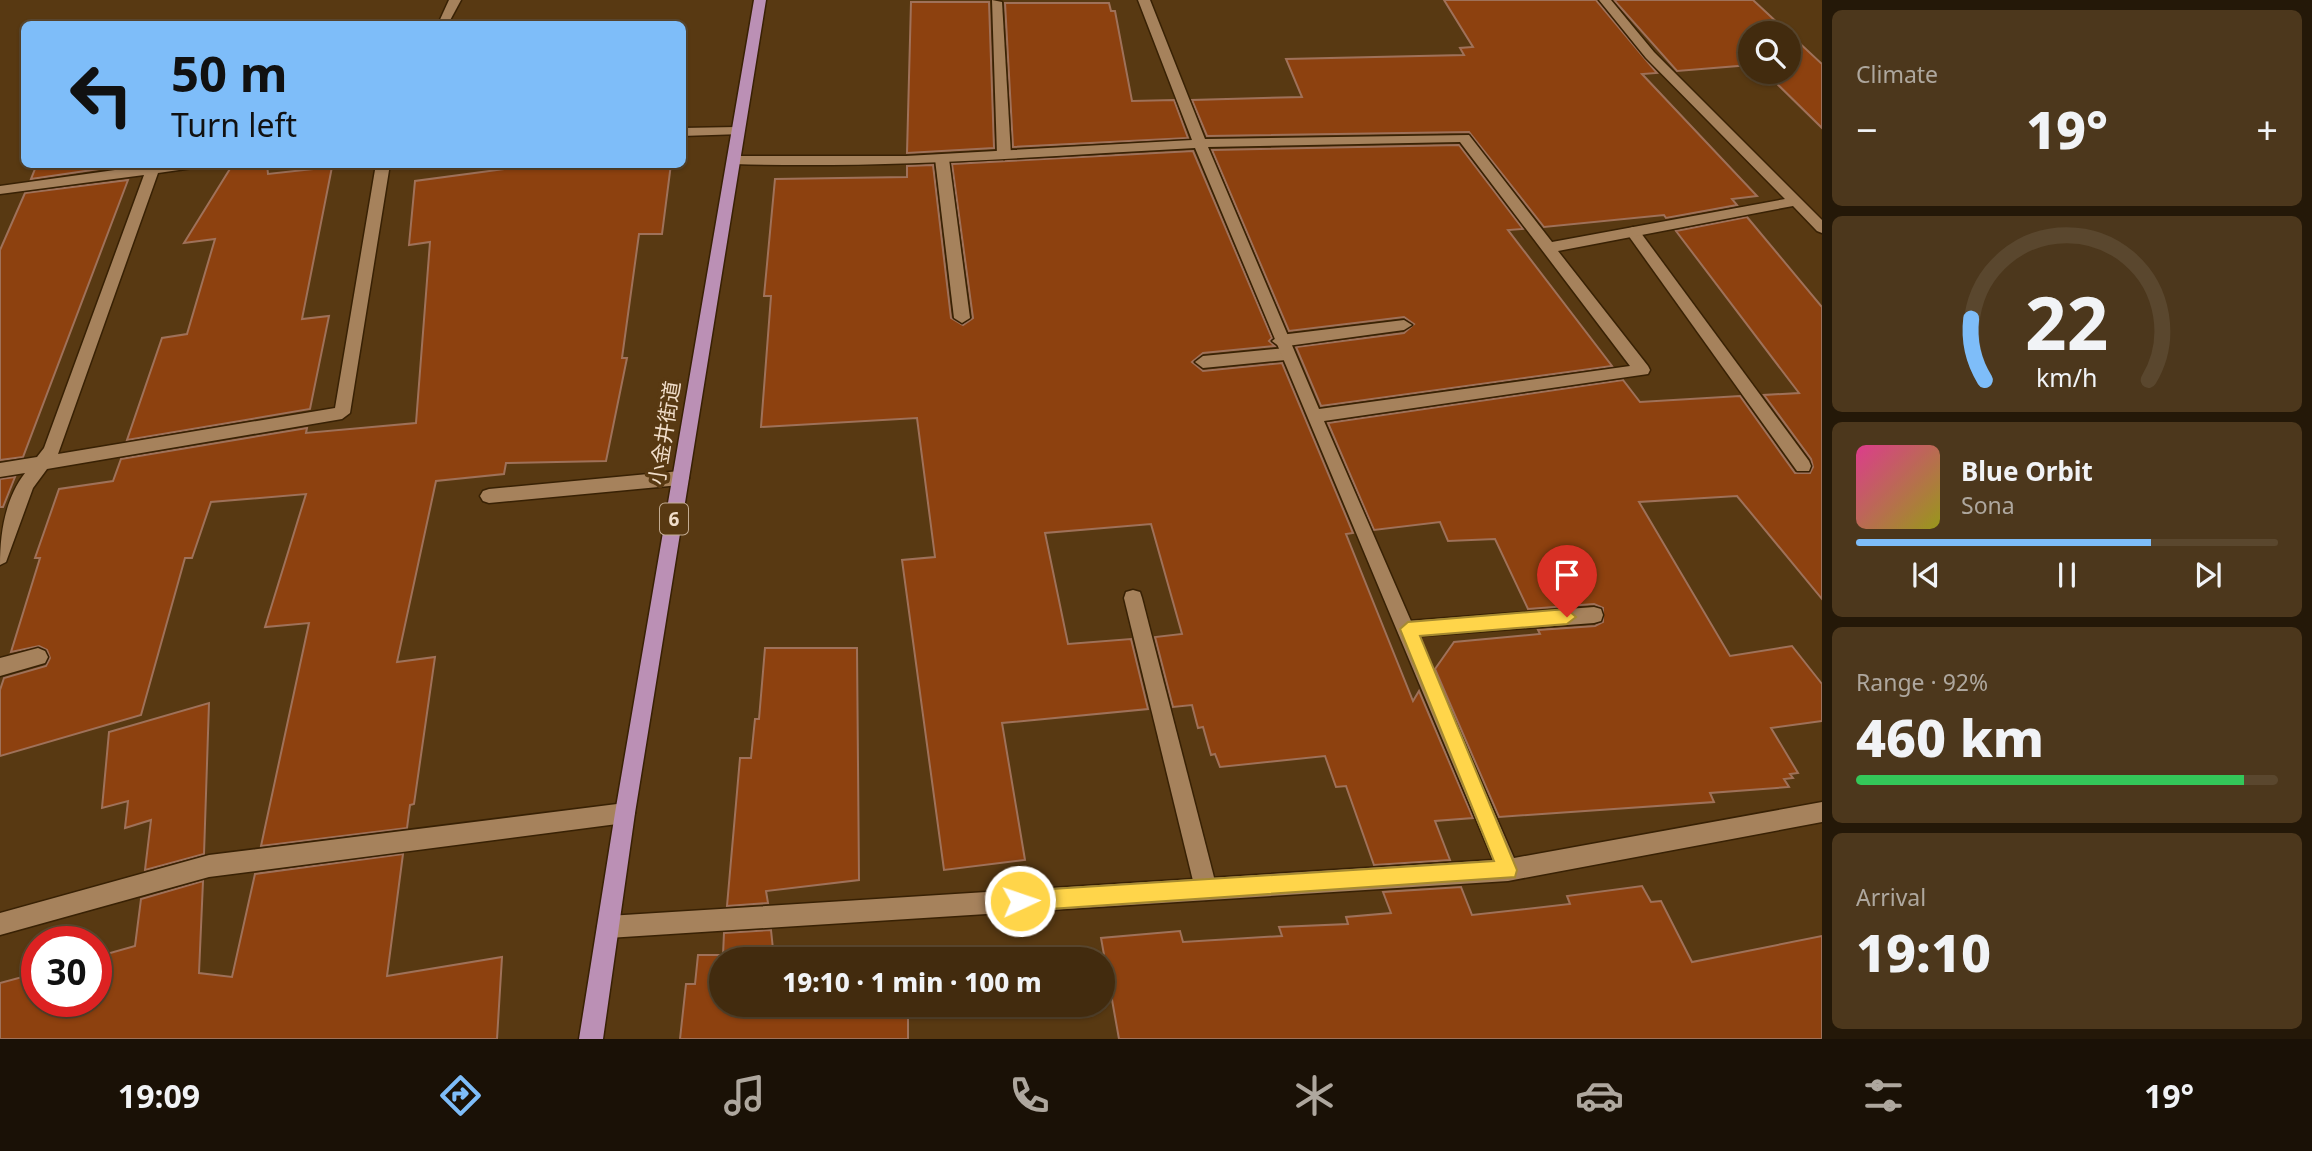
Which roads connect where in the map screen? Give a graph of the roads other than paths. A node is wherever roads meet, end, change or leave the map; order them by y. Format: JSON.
{"nodes":[{"id":1,"x":455,"y":0,"type":"edge"},
{"id":2,"x":760,"y":0,"type":"edge"},
{"id":3,"x":1144,"y":0,"type":"edge"},
{"id":4,"x":1605,"y":0,"type":"edge"},
{"id":5,"x":996,"y":2,"type":"dead end"},
{"id":6,"x":444,"y":21,"type":"edge"},
{"id":7,"x":737,"y":131,"type":"junction"},
{"id":8,"x":686,"y":132,"type":"edge"},
{"id":9,"x":1198,"y":143,"type":"junction"},
{"id":10,"x":1004,"y":155,"type":"junction"},
{"id":11,"x":942,"y":159,"type":"junction"},
{"id":12,"x":734,"y":160,"type":"junction"},
{"id":13,"x":132,"y":168,"type":"edge"},
{"id":14,"x":166,"y":168,"type":"edge"},
{"id":15,"x":382,"y":168,"type":"edge"},
{"id":16,"x":152,"y":170,"type":"junction"},
{"id":17,"x":0,"y":190,"type":"edge"},
{"id":18,"x":1798,"y":201,"type":"junction"},
{"id":19,"x":1822,"y":228,"type":"edge"},
{"id":20,"x":1633,"y":232,"type":"junction"},
{"id":21,"x":1546,"y":248,"type":"junction"},
{"id":22,"x":962,"y":318,"type":"dead end"},
{"id":23,"x":1404,"y":324,"type":"dead end"},
{"id":24,"x":1283,"y":347,"type":"junction"},
{"id":25,"x":1203,"y":362,"type":"dead end"},
{"id":26,"x":1315,"y":416,"type":"junction"},
{"id":27,"x":40,"y":464,"type":"junction"},
{"id":28,"x":1803,"y":466,"type":"dead end"},
{"id":29,"x":0,"y":470,"type":"edge"},
{"id":30,"x":680,"y":478,"type":"junction"},
{"id":31,"x":489,"y":496,"type":"dead end"},
{"id":32,"x":0,"y":557,"type":"edge"},
{"id":33,"x":1133,"y":598,"type":"dead end"},
{"id":34,"x":1594,"y":615,"type":"dead end"},
{"id":35,"x":1408,"y":629,"type":"junction"},
{"id":36,"x":38,"y":656,"type":"dead end"},
{"id":37,"x":0,"y":667,"type":"edge"},
{"id":38,"x":1822,"y":812,"type":"edge"},
{"id":39,"x":625,"y":813,"type":"junction"},
{"id":40,"x":1508,"y":870,"type":"junction"},
{"id":41,"x":1206,"y":889,"type":"junction"},
{"id":42,"x":0,"y":924,"type":"edge"},
{"id":43,"x":608,"y":927,"type":"junction"},
{"id":44,"x":591,"y":1039,"type":"edge"}],
"edges":[{"from":1,"to":6,"type":"street"},
{"from":2,"to":7,"type":"main road","name":"小金井街道","number":"6"},
{"from":3,"to":9,"type":"street"},
{"from":4,"to":18,"type":"street"},
{"from":5,"to":10,"type":"street"},
{"from":7,"to":8,"type":"street"},
{"from":7,"to":12,"type":"main road","name":"小金井街道","number":"6"},
{"from":9,"to":10,"type":"street"},
{"from":9,"to":21,"type":"street"},
{"from":9,"to":24,"type":"street"},
{"from":10,"to":11,"type":"street"},
{"from":11,"to":12,"type":"street"},
{"from":11,"to":22,"type":"street"},
{"from":12,"to":30,"type":"main road","name":"小金井街道","number":"6"},
{"from":13,"to":16,"type":"street"},
{"from":13,"to":17,"type":"street"},
{"from":14,"to":16,"type":"street"},
{"from":15,"to":27,"type":"street"},
{"from":16,"to":27,"type":"street"},
{"from":18,"to":19,"type":"street"},
{"from":18,"to":20,"type":"street"},
{"from":20,"to":21,"type":"street"},
{"from":20,"to":28,"type":"street"},
{"from":21,"to":26,"type":"street"},
{"from":23,"to":24,"type":"street"},
{"from":24,"to":25,"type":"street"},
{"from":24,"to":26,"type":"street"},
{"from":26,"to":35,"type":"street"},
{"from":27,"to":29,"type":"street"},
{"from":27,"to":32,"type":"street"},
{"from":30,"to":31,"type":"street"},
{"from":30,"to":39,"type":"main road","name":"小金井街道","number":"6"},
{"from":33,"to":41,"type":"street"},
{"from":34,"to":35,"type":"street"},
{"from":35,"to":40,"type":"street"},
{"from":36,"to":37,"type":"street"},
{"from":38,"to":40,"type":"street"},
{"from":39,"to":42,"type":"street"},
{"from":39,"to":43,"type":"main road","name":"小金井街道","number":"6"},
{"from":40,"to":41,"type":"street"},
{"from":41,"to":43,"type":"street"},
{"from":43,"to":44,"type":"main road","name":"小金井街道","number":"6"}]}
